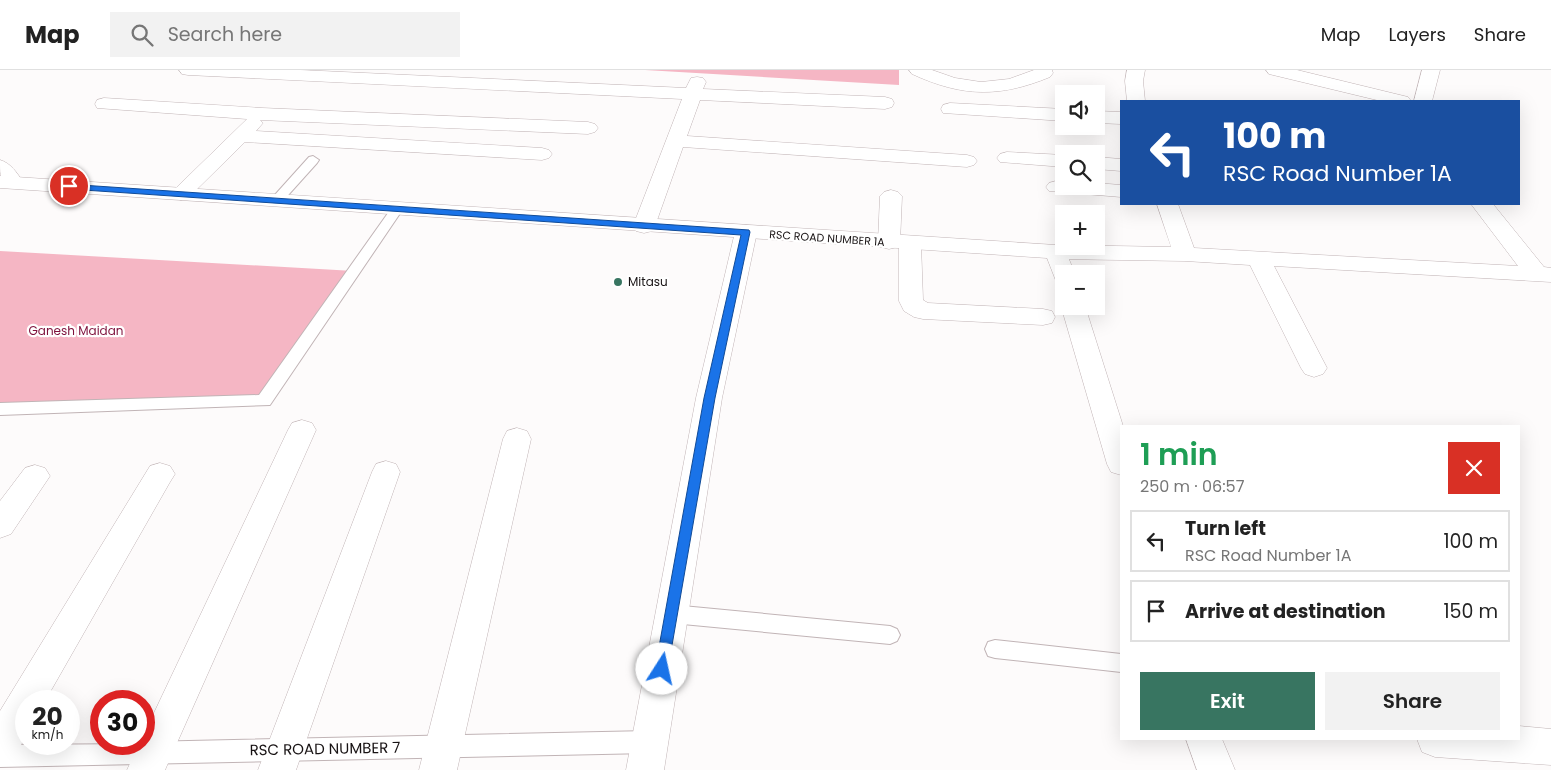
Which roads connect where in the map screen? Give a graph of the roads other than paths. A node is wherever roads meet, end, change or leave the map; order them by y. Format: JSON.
{"nodes":[{"id":1,"x":188,"y":70,"type":"edge"},
{"id":2,"x":918,"y":70,"type":"edge"},
{"id":3,"x":1043,"y":70,"type":"edge"},
{"id":4,"x":1136,"y":70,"type":"edge"},
{"id":5,"x":1276,"y":70,"type":"edge"},
{"id":6,"x":1411,"y":70,"type":"edge"},
{"id":7,"x":1430,"y":72,"type":"edge"},
{"id":8,"x":303,"y":73,"type":"edge"},
{"id":9,"x":695,"y":88,"type":"junction"},
{"id":10,"x":1136,"y":100,"type":"edge"},
{"id":11,"x":1398,"y":100,"type":"edge"},
{"id":12,"x":1424,"y":100,"type":"edge"},
{"id":13,"x":885,"y":103,"type":"dead end"},
{"id":14,"x":104,"y":104,"type":"dead end"},
{"id":15,"x":950,"y":109,"type":"dead end"},
{"id":16,"x":262,"y":114,"type":"junction"},
{"id":17,"x":1055,"y":115,"type":"edge"},
{"id":18,"x":1105,"y":117,"type":"edge"},
{"id":19,"x":1120,"y":118,"type":"edge"},
{"id":20,"x":588,"y":128,"type":"dead end"},
{"id":21,"x":240,"y":136,"type":"junction"},
{"id":22,"x":676,"y":141,"type":"junction"},
{"id":23,"x":542,"y":154,"type":"dead end"},
{"id":24,"x":1007,"y":158,"type":"dead end"},
{"id":25,"x":313,"y":160,"type":"dead end"},
{"id":26,"x":967,"y":161,"type":"dead end"},
{"id":27,"x":1055,"y":161,"type":"edge"},
{"id":28,"x":1105,"y":163,"type":"edge"},
{"id":29,"x":1120,"y":164,"type":"edge"},
{"id":30,"x":4,"y":177,"type":"edge"},
{"id":31,"x":1105,"y":190,"type":"edge"},
{"id":32,"x":1120,"y":191,"type":"edge"},
{"id":33,"x":181,"y":194,"type":"junction"},
{"id":34,"x":891,"y":196,"type":"dead end"},
{"id":35,"x":277,"y":200,"type":"junction"},
{"id":36,"x":1168,"y":205,"type":"edge"},
{"id":37,"x":1483,"y":205,"type":"edge"},
{"id":38,"x":397,"y":208,"type":"junction"},
{"id":39,"x":644,"y":226,"type":"junction"},
{"id":40,"x":746,"y":232,"type":"junction"},
{"id":41,"x":900,"y":243,"type":"junction"},
{"id":42,"x":1055,"y":252,"type":"edge"},
{"id":43,"x":1105,"y":253,"type":"edge"},
{"id":44,"x":1185,"y":254,"type":"junction"},
{"id":45,"x":1258,"y":258,"type":"junction"},
{"id":46,"x":1544,"y":275,"type":"edge"},
{"id":47,"x":1076,"y":315,"type":"edge"},
{"id":48,"x":1043,"y":317,"type":"dead end"},
{"id":49,"x":1314,"y":368,"type":"dead end"},
{"id":50,"x":0,"y":409,"type":"edge"},
{"id":51,"x":302,"y":430,"type":"dead end"},
{"id":52,"x":516,"y":439,"type":"dead end"},
{"id":53,"x":1120,"y":461,"type":"edge"},
{"id":54,"x":386,"y":472,"type":"dead end"},
{"id":55,"x":160,"y":474,"type":"dead end"},
{"id":56,"x":35,"y":476,"type":"dead end"},
{"id":57,"x":0,"y":525,"type":"edge"},
{"id":58,"x":672,"y":614,"type":"junction"},
{"id":59,"x":890,"y":635,"type":"dead end"},
{"id":60,"x":995,"y":649,"type":"dead end"},
{"id":61,"x":1120,"y":664,"type":"edge"},
{"id":62,"x":1204,"y":740,"type":"edge"},
{"id":63,"x":1449,"y":740,"type":"edge"},
{"id":64,"x":0,"y":745,"type":"edge"},
{"id":65,"x":1551,"y":747,"type":"edge"},
{"id":66,"x":0,"y":756,"type":"edge"},
{"id":67,"x":647,"y":756,"type":"edge"},
{"id":68,"x":441,"y":758,"type":"edge"},
{"id":69,"x":280,"y":760,"type":"edge"},
{"id":70,"x":150,"y":761,"type":"edge"},
{"id":71,"x":1216,"y":770,"type":"edge"}],
"edges":[{"from":1,"to":8,"type":"street"},
{"from":2,"to":3,"type":"street"},
{"from":4,"to":10,"type":"street"},
{"from":5,"to":11,"type":"street"},
{"from":6,"to":7,"type":"street"},
{"from":7,"to":12,"type":"street"},
{"from":8,"to":9,"type":"street"},
{"from":8,"to":16,"type":"street"},
{"from":9,"to":13,"type":"street"},
{"from":9,"to":22,"type":"street"},
{"from":14,"to":16,"type":"street"},
{"from":15,"to":17,"type":"street"},
{"from":16,"to":20,"type":"street"},
{"from":16,"to":21,"type":"street"},
{"from":18,"to":19,"type":"street"},
{"from":21,"to":23,"type":"street"},
{"from":21,"to":33,"type":"street"},
{"from":22,"to":26,"type":"street"},
{"from":22,"to":39,"type":"street"},
{"from":24,"to":27,"type":"street"},
{"from":25,"to":35,"type":"lane"},
{"from":28,"to":29,"type":"street"},
{"from":30,"to":33,"type":"street","name":"RSC ROAD NUMBER 1A"},
{"from":31,"to":32,"type":"street"},
{"from":33,"to":35,"type":"street","name":"RSC ROAD NUMBER 1A"},
{"from":34,"to":41,"type":"street"},
{"from":35,"to":38,"type":"street","name":"RSC ROAD NUMBER 1A"},
{"from":36,"to":44,"type":"street"},
{"from":37,"to":46,"type":"street"},
{"from":38,"to":39,"type":"street","name":"RSC ROAD NUMBER 1A"},
{"from":38,"to":50,"type":"lane"},
{"from":39,"to":40,"type":"street","name":"RSC ROAD NUMBER 1A"},
{"from":40,"to":41,"type":"street","name":"RSC ROAD NUMBER 1A"},
{"from":40,"to":58,"type":"street"},
{"from":41,"to":42,"type":"street","name":"RSC ROAD NUMBER 1A"},
{"from":41,"to":48,"type":"street"},
{"from":43,"to":44,"type":"street","name":"RSC ROAD NUMBER 1A"},
{"from":44,"to":45,"type":"street","name":"RSC ROAD NUMBER 1A"},
{"from":45,"to":46,"type":"street","name":"RSC ROAD NUMBER 1A"},
{"from":45,"to":49,"type":"street"},
{"from":47,"to":53,"type":"street"},
{"from":51,"to":70,"type":"street"},
{"from":52,"to":68,"type":"street"},
{"from":54,"to":69,"type":"street"},
{"from":55,"to":64,"type":"street"},
{"from":56,"to":57,"type":"street"},
{"from":58,"to":59,"type":"lane"},
{"from":58,"to":67,"type":"street"},
{"from":60,"to":61,"type":"lane"},
{"from":62,"to":71,"type":"street"},
{"from":63,"to":65,"type":"street"},
{"from":66,"to":70,"type":"lane","name":"RSC ROAD NUMBER 7"},
{"from":67,"to":68,"type":"lane","name":"RSC ROAD NUMBER 7"},
{"from":68,"to":69,"type":"lane","name":"RSC ROAD NUMBER 7"},
{"from":69,"to":70,"type":"lane","name":"RSC ROAD NUMBER 7"}]}
